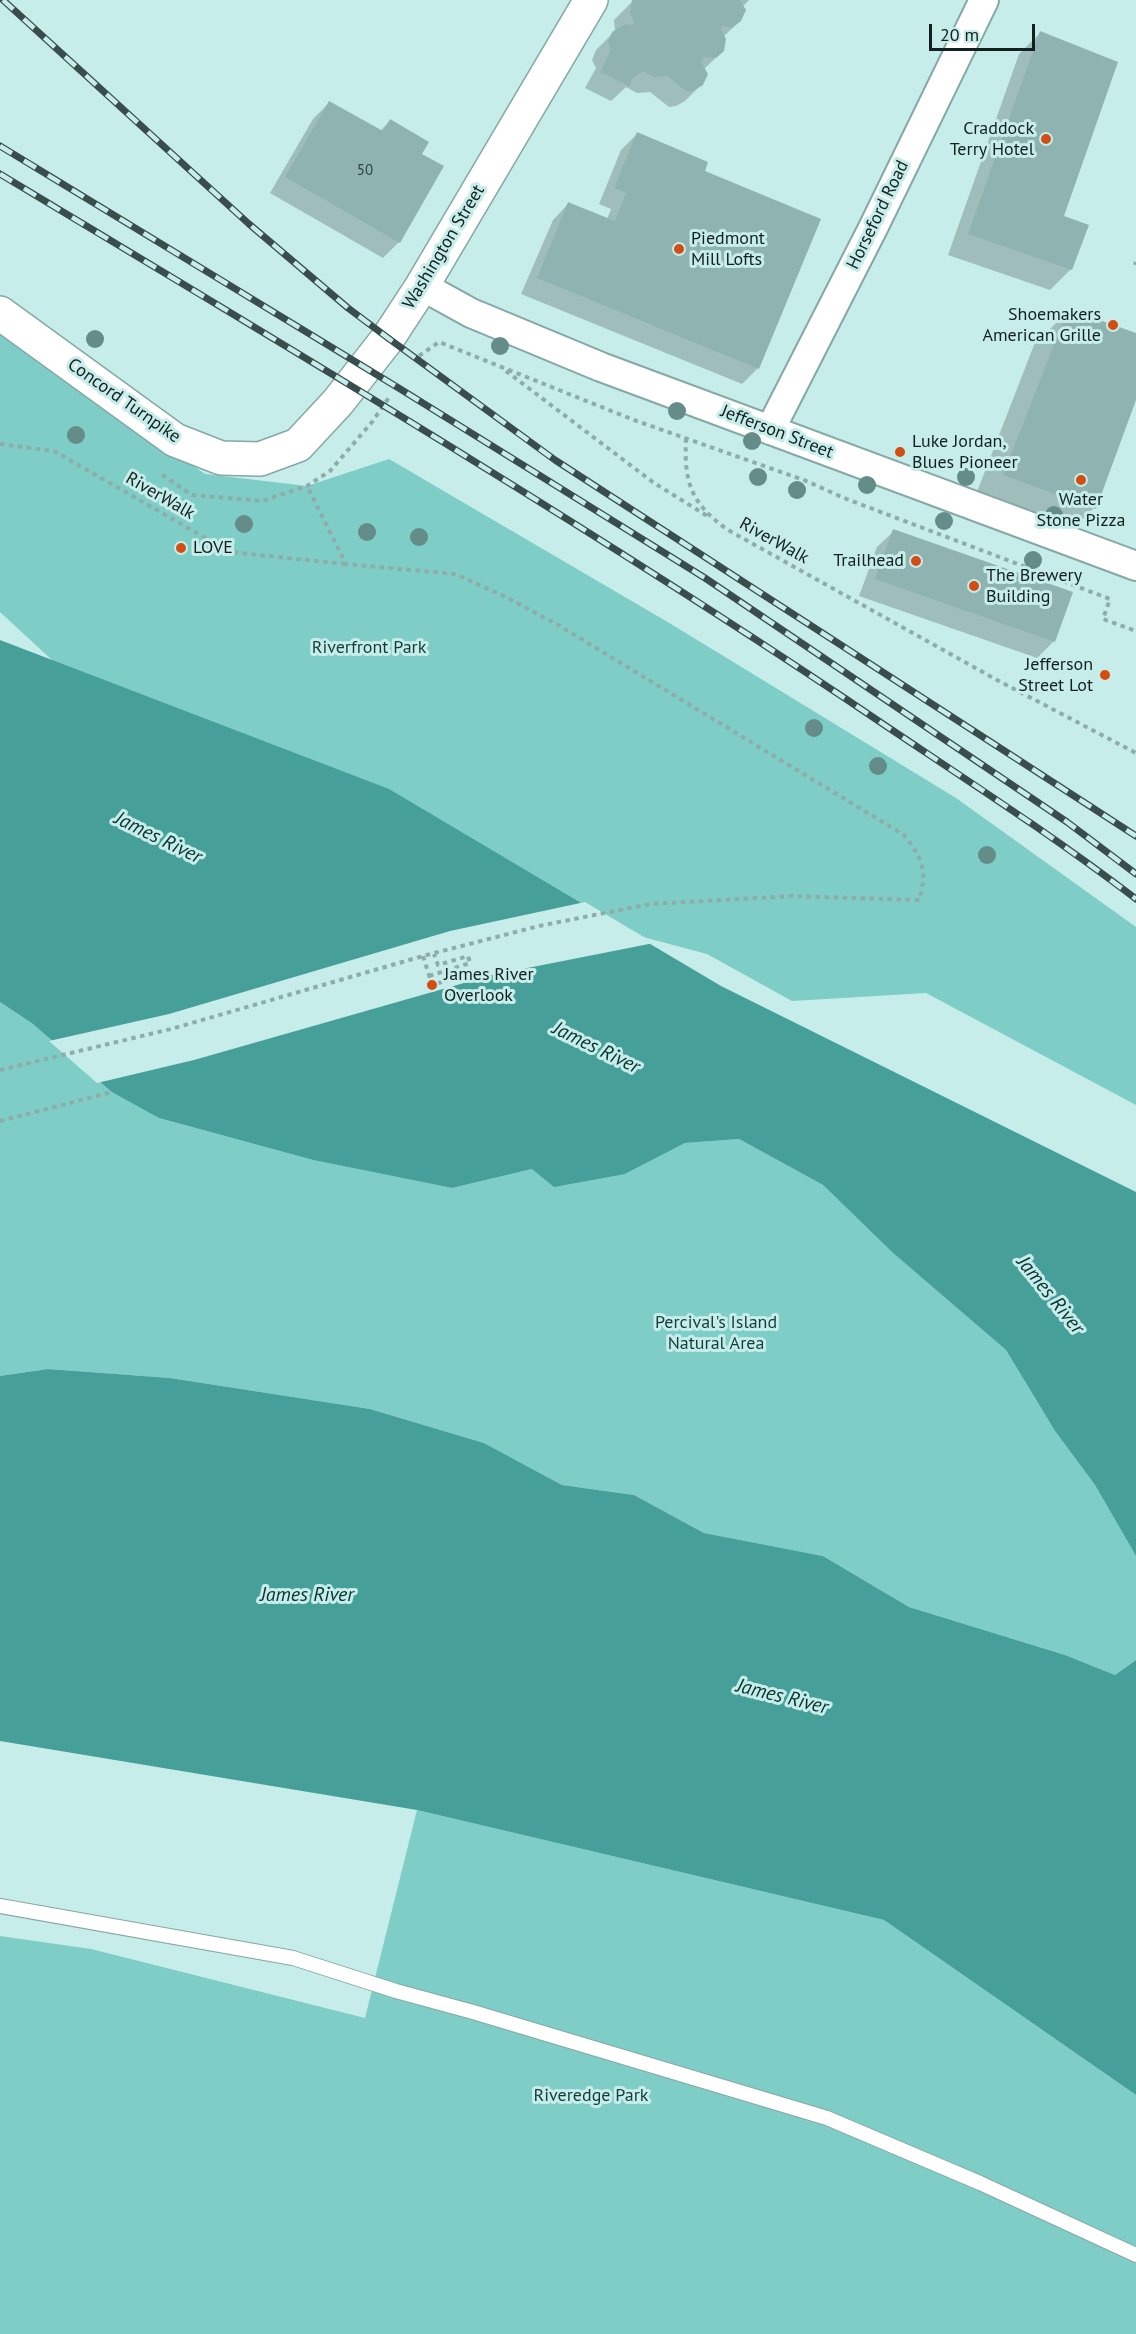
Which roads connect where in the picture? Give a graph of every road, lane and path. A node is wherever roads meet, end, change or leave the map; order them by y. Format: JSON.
{"nodes":[{"id":1,"x":591,"y":0,"type":"edge"},
{"id":2,"x":984,"y":0,"type":"edge"},
{"id":3,"x":422,"y":286,"type":"junction"},
{"id":4,"x":0,"y":313,"type":"edge"},
{"id":5,"x":439,"y":342,"type":"dead end"},
{"id":6,"x":500,"y":366,"type":"junction"},
{"id":7,"x":372,"y":422,"type":"dead end"},
{"id":8,"x":770,"y":430,"type":"junction"},
{"id":9,"x":686,"y":438,"type":"junction"},
{"id":10,"x":0,"y":444,"type":"edge"},
{"id":11,"x":260,"y":459,"type":"joint"},
{"id":12,"x":715,"y":521,"type":"junction"},
{"id":13,"x":346,"y":564,"type":"junction"},
{"id":14,"x":1136,"y":566,"type":"edge"},
{"id":15,"x":1136,"y":631,"type":"edge"},
{"id":16,"x":1136,"y":753,"type":"edge"},
{"id":17,"x":434,"y":954,"type":"junction"},
{"id":18,"x":423,"y":957,"type":"junction"},
{"id":19,"x":474,"y":972,"type":"dead end"},
{"id":20,"x":429,"y":975,"type":"junction"},
{"id":21,"x":0,"y":1070,"type":"edge"},
{"id":22,"x":112,"y":1092,"type":"dead end"},
{"id":23,"x":0,"y":1121,"type":"edge"},
{"id":24,"x":0,"y":1906,"type":"edge"},
{"id":25,"x":1136,"y":2255,"type":"edge"}],
"edges":[{"from":1,"to":3,"type":"street","name":"Washington Street"},
{"from":2,"to":8,"type":"street","name":"Horseford Road"},
{"from":3,"to":8,"type":"street","name":"Jefferson Street"},
{"from":3,"to":11,"type":"street","name":"Washington Street"},
{"from":4,"to":11,"type":"street","name":"Concord Turnpike"},
{"from":5,"to":6,"type":"path"},
{"from":6,"to":9,"type":"path"},
{"from":6,"to":12,"type":"path"},
{"from":7,"to":13,"type":"path"},
{"from":8,"to":14,"type":"street","name":"Jefferson Street"},
{"from":9,"to":12,"type":"path","name":"RiverWalk"},
{"from":9,"to":15,"type":"path"},
{"from":10,"to":13,"type":"path","name":"RiverWalk"},
{"from":12,"to":16,"type":"path","name":"RiverWalk"},
{"from":13,"to":17,"type":"path","name":"RiverWalk"},
{"from":17,"to":18,"type":"path"},
{"from":17,"to":20,"type":"path"},
{"from":18,"to":20,"type":"path"},
{"from":18,"to":21,"type":"path"},
{"from":19,"to":20,"type":"path"},
{"from":22,"to":23,"type":"path"},
{"from":24,"to":25,"type":"lane"}]}
